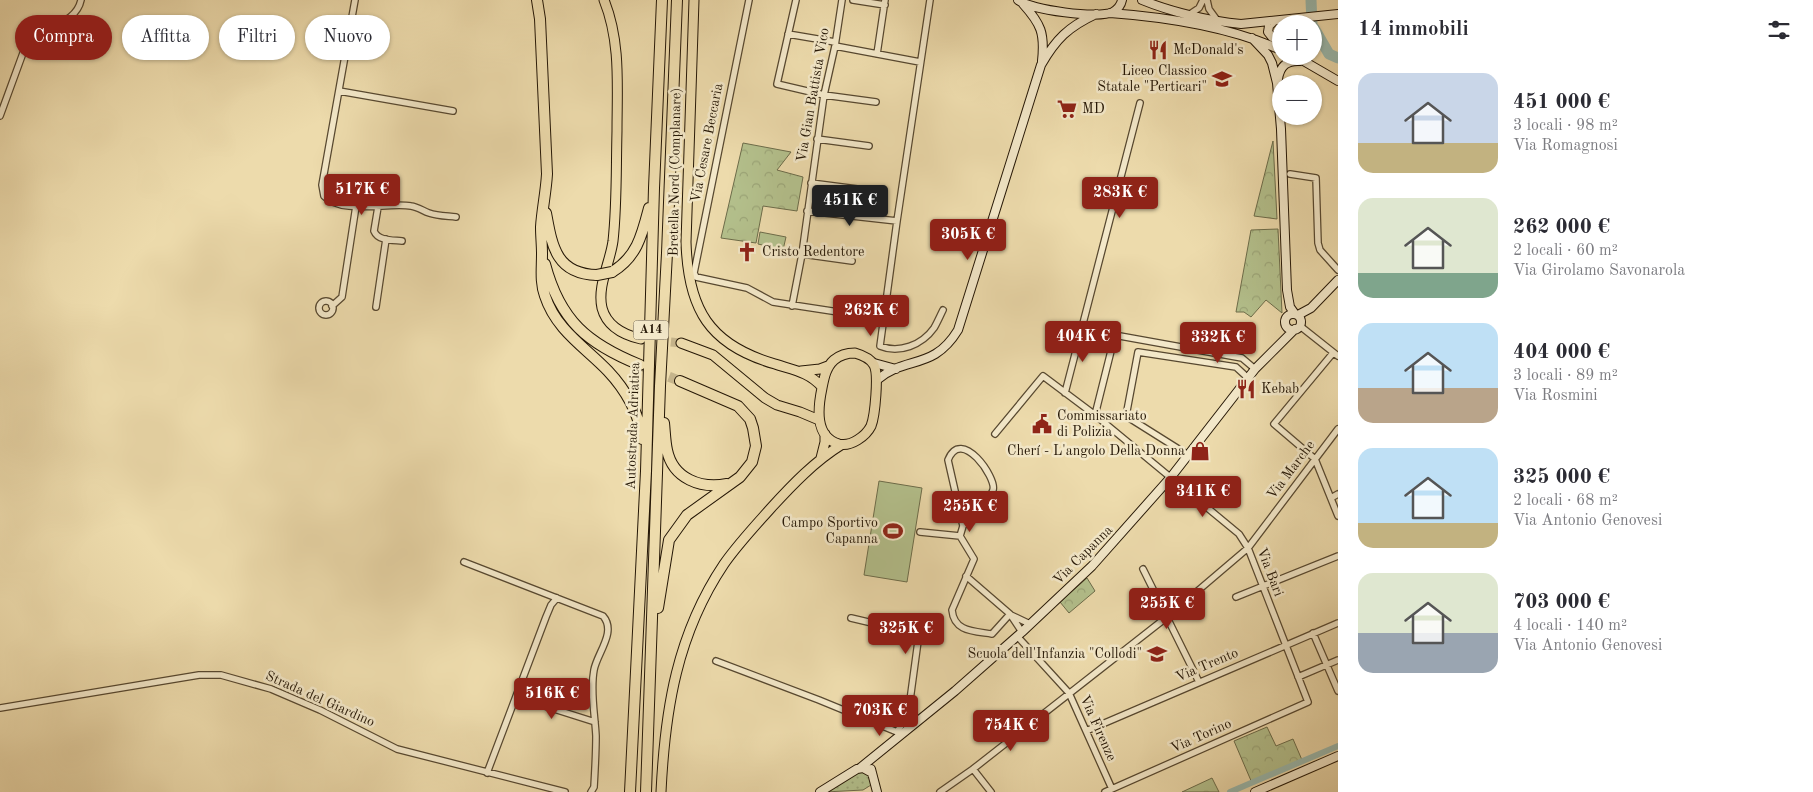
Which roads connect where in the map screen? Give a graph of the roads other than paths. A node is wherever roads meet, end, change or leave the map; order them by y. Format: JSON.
{"nodes":[{"id":1,"x":81,"y":0,"type":"edge"},
{"id":2,"x":355,"y":0,"type":"edge"},
{"id":3,"x":537,"y":0,"type":"edge"},
{"id":4,"x":604,"y":0,"type":"edge"},
{"id":5,"x":662,"y":0,"type":"edge"},
{"id":6,"x":677,"y":0,"type":"edge"},
{"id":7,"x":694,"y":0,"type":"edge"},
{"id":8,"x":748,"y":0,"type":"edge"},
{"id":9,"x":796,"y":0,"type":"edge"},
{"id":10,"x":842,"y":0,"type":"edge"},
{"id":11,"x":853,"y":0,"type":"edge"},
{"id":12,"x":930,"y":0,"type":"edge"},
{"id":13,"x":1122,"y":0,"type":"edge"},
{"id":14,"x":1142,"y":0,"type":"edge"},
{"id":15,"x":1205,"y":0,"type":"edge"},
{"id":16,"x":885,"y":2,"type":"edge"},
{"id":17,"x":1020,"y":2,"type":"edge"},
{"id":18,"x":1110,"y":13,"type":"junction"},
{"id":19,"x":1096,"y":14,"type":"junction"},
{"id":20,"x":1190,"y":14,"type":"junction"},
{"id":21,"x":1338,"y":14,"type":"edge"},
{"id":22,"x":1322,"y":16,"type":"edge"},
{"id":23,"x":1217,"y":20,"type":"junction"},
{"id":24,"x":1272,"y":21,"type":"edge"},
{"id":25,"x":1272,"y":24,"type":"edge"},
{"id":26,"x":788,"y":34,"type":"junction"},
{"id":27,"x":1272,"y":37,"type":"edge"},
{"id":28,"x":1252,"y":38,"type":"junction"},
{"id":29,"x":835,"y":44,"type":"junction"},
{"id":30,"x":1272,"y":46,"type":"edge"},
{"id":31,"x":877,"y":54,"type":"junction"},
{"id":32,"x":920,"y":62,"type":"junction"},
{"id":33,"x":1042,"y":65,"type":"junction"},
{"id":34,"x":1313,"y":65,"type":"edge"},
{"id":35,"x":1275,"y":75,"type":"edge"},
{"id":36,"x":1338,"y":81,"type":"edge"},
{"id":37,"x":339,"y":91,"type":"junction"},
{"id":38,"x":824,"y":95,"type":"junction"},
{"id":39,"x":876,"y":102,"type":"dead end"},
{"id":40,"x":1140,"y":103,"type":"dead end"},
{"id":41,"x":453,"y":111,"type":"dead end"},
{"id":42,"x":0,"y":116,"type":"edge"},
{"id":43,"x":1281,"y":125,"type":"edge"},
{"id":44,"x":817,"y":138,"type":"junction"},
{"id":45,"x":869,"y":146,"type":"dead end"},
{"id":46,"x":1290,"y":174,"type":"dead end"},
{"id":47,"x":811,"y":183,"type":"junction"},
{"id":48,"x":654,"y":188,"type":"junction"},
{"id":49,"x":865,"y":190,"type":"dead end"},
{"id":50,"x":544,"y":205,"type":"junction"},
{"id":51,"x":356,"y":206,"type":"junction"},
{"id":52,"x":378,"y":207,"type":"junction"},
{"id":53,"x":806,"y":211,"type":"junction"},
{"id":54,"x":456,"y":218,"type":"dead end"},
{"id":55,"x":897,"y":221,"type":"junction"},
{"id":56,"x":386,"y":239,"type":"junction"},
{"id":57,"x":402,"y":241,"type":"dead end"},
{"id":58,"x":542,"y":251,"type":"junction"},
{"id":59,"x":802,"y":254,"type":"junction"},
{"id":60,"x":852,"y":261,"type":"dead end"},
{"id":61,"x":1338,"y":270,"type":"edge"},
{"id":62,"x":1338,"y":280,"type":"edge"},
{"id":63,"x":1286,"y":290,"type":"junction"},
{"id":64,"x":332,"y":306,"type":"dead end"},
{"id":65,"x":792,"y":306,"type":"junction"},
{"id":66,"x":376,"y":307,"type":"dead end"},
{"id":67,"x":943,"y":310,"type":"dead end"},
{"id":68,"x":1296,"y":315,"type":"junction"},
{"id":69,"x":884,"y":319,"type":"junction"},
{"id":70,"x":1286,"y":322,"type":"junction"},
{"id":71,"x":1297,"y":327,"type":"junction"},
{"id":72,"x":1081,"y":329,"type":"junction"},
{"id":73,"x":1115,"y":335,"type":"junction"},
{"id":74,"x":641,"y":339,"type":"tunnel mouth"},
{"id":75,"x":1281,"y":341,"type":"junction"},
{"id":76,"x":681,"y":343,"type":"tunnel mouth"},
{"id":77,"x":1336,"y":355,"type":"edge"},
{"id":78,"x":874,"y":363,"type":"junction"},
{"id":79,"x":640,"y":365,"type":"tunnel mouth"},
{"id":80,"x":828,"y":366,"type":"junction"},
{"id":81,"x":896,"y":369,"type":"junction"},
{"id":82,"x":1255,"y":369,"type":"junction"},
{"id":83,"x":801,"y":371,"type":"junction"},
{"id":84,"x":1248,"y":378,"type":"junction"},
{"id":85,"x":680,"y":380,"type":"tunnel mouth"},
{"id":86,"x":877,"y":380,"type":"junction"},
{"id":87,"x":660,"y":386,"type":"junction"},
{"id":88,"x":822,"y":387,"type":"junction"},
{"id":89,"x":1065,"y":392,"type":"junction"},
{"id":90,"x":819,"y":404,"type":"junction"},
{"id":91,"x":800,"y":412,"type":"junction"},
{"id":92,"x":1095,"y":415,"type":"junction"},
{"id":93,"x":819,"y":420,"type":"junction"},
{"id":94,"x":1338,"y":429,"type":"edge"},
{"id":95,"x":825,"y":434,"type":"junction"},
{"id":96,"x":995,"y":434,"type":"dead end"},
{"id":97,"x":841,"y":445,"type":"junction"},
{"id":98,"x":1188,"y":455,"type":"junction"},
{"id":99,"x":821,"y":458,"type":"junction"},
{"id":100,"x":1315,"y":460,"type":"junction"},
{"id":101,"x":646,"y":471,"type":"junction"},
{"id":102,"x":1171,"y":477,"type":"junction"},
{"id":103,"x":731,"y":483,"type":"junction"},
{"id":104,"x":1338,"y":494,"type":"edge"},
{"id":105,"x":1330,"y":498,"type":"junction"},
{"id":106,"x":1338,"y":516,"type":"edge"},
{"id":107,"x":963,"y":526,"type":"junction"},
{"id":108,"x":920,"y":532,"type":"dead end"},
{"id":109,"x":960,"y":536,"type":"junction"},
{"id":110,"x":1248,"y":548,"type":"junction"},
{"id":111,"x":1338,"y":556,"type":"edge"},
{"id":112,"x":464,"y":562,"type":"dead end"},
{"id":113,"x":1142,"y":569,"type":"dead end"},
{"id":114,"x":966,"y":576,"type":"junction"},
{"id":115,"x":1262,"y":586,"type":"junction"},
{"id":116,"x":1236,"y":597,"type":"dead end"},
{"id":117,"x":557,"y":598,"type":"junction"},
{"id":118,"x":1010,"y":614,"type":"junction"},
{"id":119,"x":1167,"y":617,"type":"junction"},
{"id":120,"x":851,"y":618,"type":"dead end"},
{"id":121,"x":1338,"y":623,"type":"edge"},
{"id":122,"x":1030,"y":624,"type":"junction"},
{"id":123,"x":1019,"y":634,"type":"junction"},
{"id":124,"x":1313,"y":634,"type":"junction"},
{"id":125,"x":1285,"y":645,"type":"junction"},
{"id":126,"x":652,"y":651,"type":"junction"},
{"id":127,"x":1338,"y":660,"type":"edge"},
{"id":128,"x":716,"y":661,"type":"dead end"},
{"id":129,"x":1327,"y":665,"type":"junction"},
{"id":130,"x":1298,"y":677,"type":"junction"},
{"id":131,"x":1199,"y":682,"type":"junction"},
{"id":132,"x":1338,"y":691,"type":"edge"},
{"id":133,"x":1069,"y":693,"type":"junction"},
{"id":134,"x":516,"y":697,"type":"junction"},
{"id":135,"x":1308,"y":702,"type":"joint"},
{"id":136,"x":0,"y":708,"type":"edge"},
{"id":137,"x":595,"y":722,"type":"junction"},
{"id":138,"x":1086,"y":731,"type":"junction"},
{"id":139,"x":899,"y":733,"type":"junction"},
{"id":140,"x":1338,"y":756,"type":"edge"},
{"id":141,"x":873,"y":758,"type":"junction"},
{"id":142,"x":860,"y":768,"type":"junction"},
{"id":143,"x":973,"y":769,"type":"junction"},
{"id":144,"x":487,"y":772,"type":"junction"},
{"id":145,"x":872,"y":773,"type":"junction"},
{"id":146,"x":875,"y":783,"type":"junction"},
{"id":147,"x":1112,"y":789,"type":"junction"},
{"id":148,"x":565,"y":792,"type":"edge"},
{"id":149,"x":591,"y":792,"type":"edge"},
{"id":150,"x":630,"y":792,"type":"edge"},
{"id":151,"x":646,"y":792,"type":"edge"},
{"id":152,"x":661,"y":792,"type":"edge"},
{"id":153,"x":820,"y":792,"type":"edge"},
{"id":154,"x":867,"y":792,"type":"edge"},
{"id":155,"x":877,"y":792,"type":"edge"},
{"id":156,"x":940,"y":792,"type":"edge"},
{"id":157,"x":991,"y":792,"type":"edge"},
{"id":158,"x":1105,"y":792,"type":"edge"},
{"id":159,"x":1255,"y":792,"type":"edge"}],
"edges":[{"from":1,"to":42,"type":"street"},
{"from":2,"to":37,"type":"street"},
{"from":3,"to":50,"type":"highway"},
{"from":4,"to":74,"type":"main road"},
{"from":5,"to":48,"type":"highway","name":"Autostrada Adriatica","number":"A14"},
{"from":6,"to":87,"type":"highway","name":"Autostrada Adriatica","number":"A14"},
{"from":7,"to":83,"type":"main road","name":"Bretella Nord (Complanare)"},
{"from":8,"to":65,"type":"street","name":"Via Cesare Beccaria"},
{"from":9,"to":26,"type":"street"},
{"from":10,"to":29,"type":"street","name":"Via Gian Battista Vico"},
{"from":11,"to":16,"type":"street"},
{"from":12,"to":32,"type":"street"},
{"from":13,"to":18,"type":"main road"},
{"from":14,"to":20,"type":"main road"},
{"from":15,"to":20,"type":"street"},
{"from":15,"to":23,"type":"street"},
{"from":16,"to":31,"type":"street"},
{"from":17,"to":19,"type":"main road"},
{"from":17,"to":33,"type":"main road"},
{"from":18,"to":19,"type":"main road"},
{"from":18,"to":28,"type":"main road"},
{"from":19,"to":33,"type":"main road"},
{"from":20,"to":23,"type":"main road"},
{"from":21,"to":22,"type":"main road"},
{"from":23,"to":24,"type":"main road"},
{"from":25,"to":27,"type":"main road"},
{"from":26,"to":29,"type":"street"},
{"from":26,"to":38,"type":"street"},
{"from":28,"to":30,"type":"main road"},
{"from":28,"to":35,"type":"main road"},
{"from":29,"to":31,"type":"street"},
{"from":29,"to":38,"type":"street","name":"Via Gian Battista Vico"},
{"from":31,"to":32,"type":"street"},
{"from":32,"to":55,"type":"street"},
{"from":33,"to":81,"type":"main road"},
{"from":34,"to":36,"type":"main road"},
{"from":37,"to":41,"type":"street"},
{"from":37,"to":51,"type":"street"},
{"from":38,"to":39,"type":"street"},
{"from":38,"to":44,"type":"street","name":"Via Gian Battista Vico"},
{"from":40,"to":72,"type":"street"},
{"from":43,"to":63,"type":"main road"},
{"from":44,"to":45,"type":"street"},
{"from":44,"to":47,"type":"street","name":"Via Gian Battista Vico"},
{"from":46,"to":61,"type":"street"},
{"from":47,"to":49,"type":"street"},
{"from":47,"to":53,"type":"street","name":"Via Gian Battista Vico"},
{"from":48,"to":50,"type":"highway","bridge":true},
{"from":48,"to":101,"type":"highway","name":"Autostrada Adriatica","number":"A14"},
{"from":50,"to":58,"type":"highway"},
{"from":51,"to":52,"type":"street"},
{"from":51,"to":64,"type":"street"},
{"from":52,"to":54,"type":"street"},
{"from":52,"to":56,"type":"street"},
{"from":53,"to":55,"type":"street"},
{"from":53,"to":59,"type":"street","name":"Via Gian Battista Vico"},
{"from":55,"to":69,"type":"street"},
{"from":56,"to":57,"type":"street"},
{"from":56,"to":66,"type":"street"},
{"from":58,"to":79,"type":"highway"},
{"from":58,"to":101,"type":"highway"},
{"from":59,"to":60,"type":"street"},
{"from":59,"to":65,"type":"street","name":"Via Gian Battista Vico"},
{"from":62,"to":68,"type":"main road"},
{"from":63,"to":68,"type":"main road"},
{"from":63,"to":70,"type":"main road"},
{"from":65,"to":69,"type":"street","name":"Via Cesare Beccaria"},
{"from":67,"to":69,"type":"street"},
{"from":68,"to":70,"type":"main road"},
{"from":68,"to":71,"type":"main road"},
{"from":70,"to":71,"type":"main road"},
{"from":70,"to":75,"type":"main road","name":"Via Capanna"},
{"from":71,"to":75,"type":"main road","name":"Via Capanna"},
{"from":71,"to":77,"type":"street"},
{"from":72,"to":73,"type":"street"},
{"from":72,"to":89,"type":"street"},
{"from":73,"to":82,"type":"street"},
{"from":73,"to":92,"type":"street"},
{"from":75,"to":82,"type":"main road","name":"Via Capanna"},
{"from":76,"to":91,"type":"main road"},
{"from":77,"to":100,"type":"street"},
{"from":78,"to":80,"type":"main road"},
{"from":78,"to":81,"type":"main road"},
{"from":78,"to":86,"type":"main road"},
{"from":80,"to":83,"type":"main road","name":"Bretella Nord (Complanare)"},
{"from":80,"to":88,"type":"main road"},
{"from":81,"to":86,"type":"main road"},
{"from":82,"to":84,"type":"main road","name":"Via Capanna"},
{"from":83,"to":88,"type":"main road","name":"Bretella Nord (Complanare)"},
{"from":84,"to":98,"type":"main road","name":"Via Capanna"},
{"from":84,"to":98,"type":"street"},
{"from":85,"to":103,"type":"highway"},
{"from":86,"to":97,"type":"main road"},
{"from":87,"to":103,"type":"highway"},
{"from":87,"to":126,"type":"highway","name":"Autostrada Adriatica","number":"A14"},
{"from":88,"to":90,"type":"main road"},
{"from":89,"to":92,"type":"street","name":"Via Bari"},
{"from":89,"to":96,"type":"street","name":"Via Bari"},
{"from":90,"to":91,"type":"main road"},
{"from":90,"to":93,"type":"main road"},
{"from":91,"to":93,"type":"main road"},
{"from":92,"to":102,"type":"street","name":"Via Bari"},
{"from":93,"to":95,"type":"main road"},
{"from":94,"to":100,"type":"street","name":"Via Marche"},
{"from":95,"to":97,"type":"main road"},
{"from":95,"to":99,"type":"main road"},
{"from":97,"to":99,"type":"main road"},
{"from":98,"to":102,"type":"main road","name":"Via Capanna"},
{"from":99,"to":152,"type":"main road"},
{"from":100,"to":105,"type":"street"},
{"from":100,"to":110,"type":"street","name":"Via Marche"},
{"from":101,"to":150,"type":"highway","name":"Autostrada Adriatica","number":"A14"},
{"from":102,"to":110,"type":"street","name":"Via Bari"},
{"from":102,"to":122,"type":"main road","name":"Via Capanna"},
{"from":103,"to":126,"type":"highway"},
{"from":104,"to":105,"type":"street"},
{"from":105,"to":106,"type":"street"},
{"from":107,"to":107,"type":"street"},
{"from":107,"to":109,"type":"street"},
{"from":108,"to":109,"type":"street"},
{"from":109,"to":114,"type":"street"},
{"from":110,"to":115,"type":"street","name":"Via Bari"},
{"from":110,"to":119,"type":"street","name":"Via Marche"},
{"from":111,"to":115,"type":"street"},
{"from":112,"to":117,"type":"street"},
{"from":113,"to":119,"type":"street"},
{"from":114,"to":118,"type":"street"},
{"from":114,"to":118,"type":"street"},
{"from":115,"to":116,"type":"street"},
{"from":115,"to":125,"type":"street","name":"Via Bari"},
{"from":117,"to":134,"type":"street"},
{"from":117,"to":137,"type":"street"},
{"from":118,"to":122,"type":"street"},
{"from":118,"to":123,"type":"street","name":"Via Firenze"},
{"from":119,"to":131,"type":"street"},
{"from":119,"to":133,"type":"street","name":"Via Marche"},
{"from":120,"to":139,"type":"street"},
{"from":121,"to":124,"type":"street","name":"Via Trento"},
{"from":122,"to":123,"type":"main road","name":"Via Capanna"},
{"from":123,"to":133,"type":"street","name":"Via Firenze"},
{"from":123,"to":139,"type":"main road","name":"Via Capanna"},
{"from":124,"to":125,"type":"street","name":"Via Trento"},
{"from":124,"to":129,"type":"street"},
{"from":125,"to":130,"type":"street","name":"Via Bari"},
{"from":125,"to":131,"type":"street","name":"Via Trento"},
{"from":126,"to":151,"type":"highway","name":"Autostrada Adriatica","number":"A14"},
{"from":127,"to":129,"type":"street"},
{"from":128,"to":139,"type":"street"},
{"from":129,"to":130,"type":"street"},
{"from":129,"to":132,"type":"street"},
{"from":130,"to":135,"type":"street","name":"Via Bari"},
{"from":131,"to":138,"type":"street","name":"Via Trento"},
{"from":133,"to":138,"type":"street","name":"Via Firenze"},
{"from":133,"to":143,"type":"street","name":"Via Marche"},
{"from":134,"to":137,"type":"street"},
{"from":134,"to":144,"type":"street"},
{"from":135,"to":147,"type":"street","name":"Via Torino"},
{"from":136,"to":144,"type":"street","name":"Strada del Giardino"},
{"from":137,"to":149,"type":"street"},
{"from":138,"to":147,"type":"street","name":"Via Firenze"},
{"from":139,"to":141,"type":"main road","name":"Via Capanna"},
{"from":140,"to":159,"type":"main road"},
{"from":141,"to":142,"type":"main road","name":"Via Capanna"},
{"from":141,"to":145,"type":"main road"},
{"from":142,"to":145,"type":"main road"},
{"from":142,"to":153,"type":"main road","name":"Via Capanna"},
{"from":143,"to":156,"type":"street","name":"Via Marche"},
{"from":143,"to":157,"type":"street"},
{"from":144,"to":148,"type":"street","name":"Strada del Giardino"},
{"from":145,"to":146,"type":"main road"},
{"from":146,"to":154,"type":"main road"},
{"from":146,"to":155,"type":"main road"},
{"from":147,"to":158,"type":"street","name":"Via Torino"}]}
